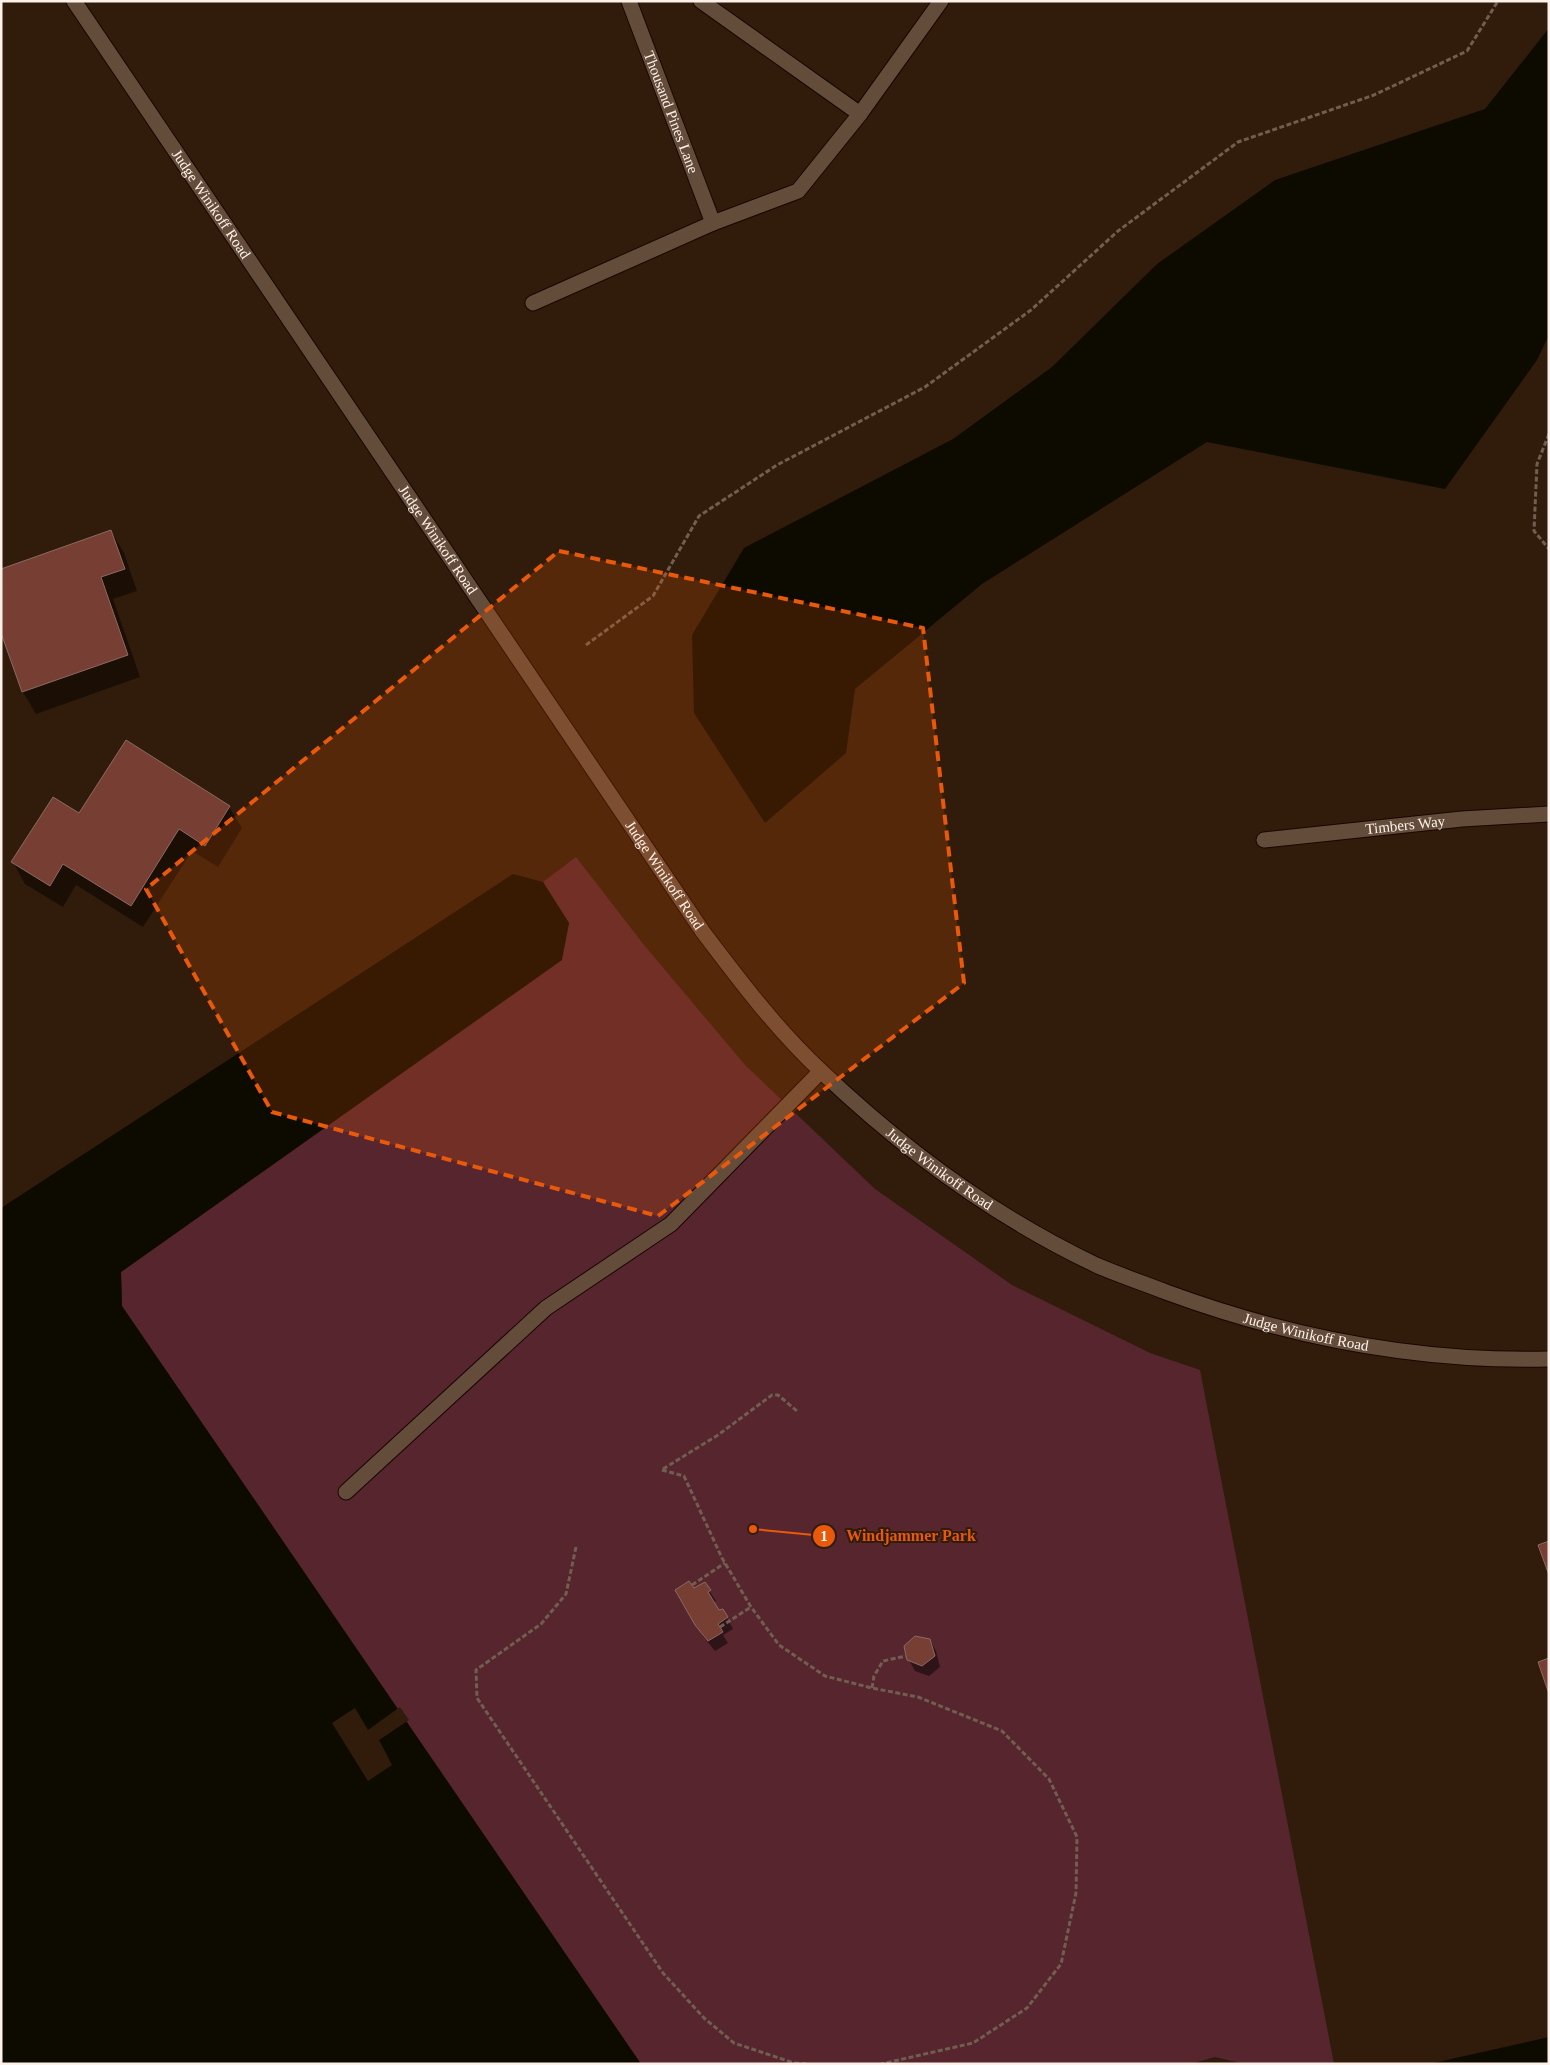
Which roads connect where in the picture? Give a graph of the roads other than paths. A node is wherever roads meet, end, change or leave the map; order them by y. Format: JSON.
{"nodes":[{"id":1,"x":74,"y":1,"type":"edge"},
{"id":2,"x":629,"y":1,"type":"edge"},
{"id":3,"x":701,"y":1,"type":"edge"},
{"id":4,"x":941,"y":1,"type":"edge"},
{"id":5,"x":860,"y":114,"type":"junction"},
{"id":6,"x":713,"y":223,"type":"junction"},
{"id":7,"x":533,"y":303,"type":"dead end"},
{"id":8,"x":1549,"y":814,"type":"edge"},
{"id":9,"x":1264,"y":840,"type":"dead end"},
{"id":10,"x":821,"y":1071,"type":"junction"},
{"id":11,"x":1549,"y":1359,"type":"edge"},
{"id":12,"x":346,"y":1492,"type":"dead end"}],
"edges":[{"from":1,"to":10,"type":"street","name":"Judge Winikoff Road"},
{"from":2,"to":6,"type":"street","name":"Thousand Pines Lane"},
{"from":3,"to":5,"type":"street"},
{"from":4,"to":5,"type":"street"},
{"from":5,"to":6,"type":"street"},
{"from":6,"to":7,"type":"street"},
{"from":8,"to":9,"type":"street","name":"Timbers Way"},
{"from":10,"to":11,"type":"street","name":"Judge Winikoff Road"},
{"from":10,"to":12,"type":"street"}]}
